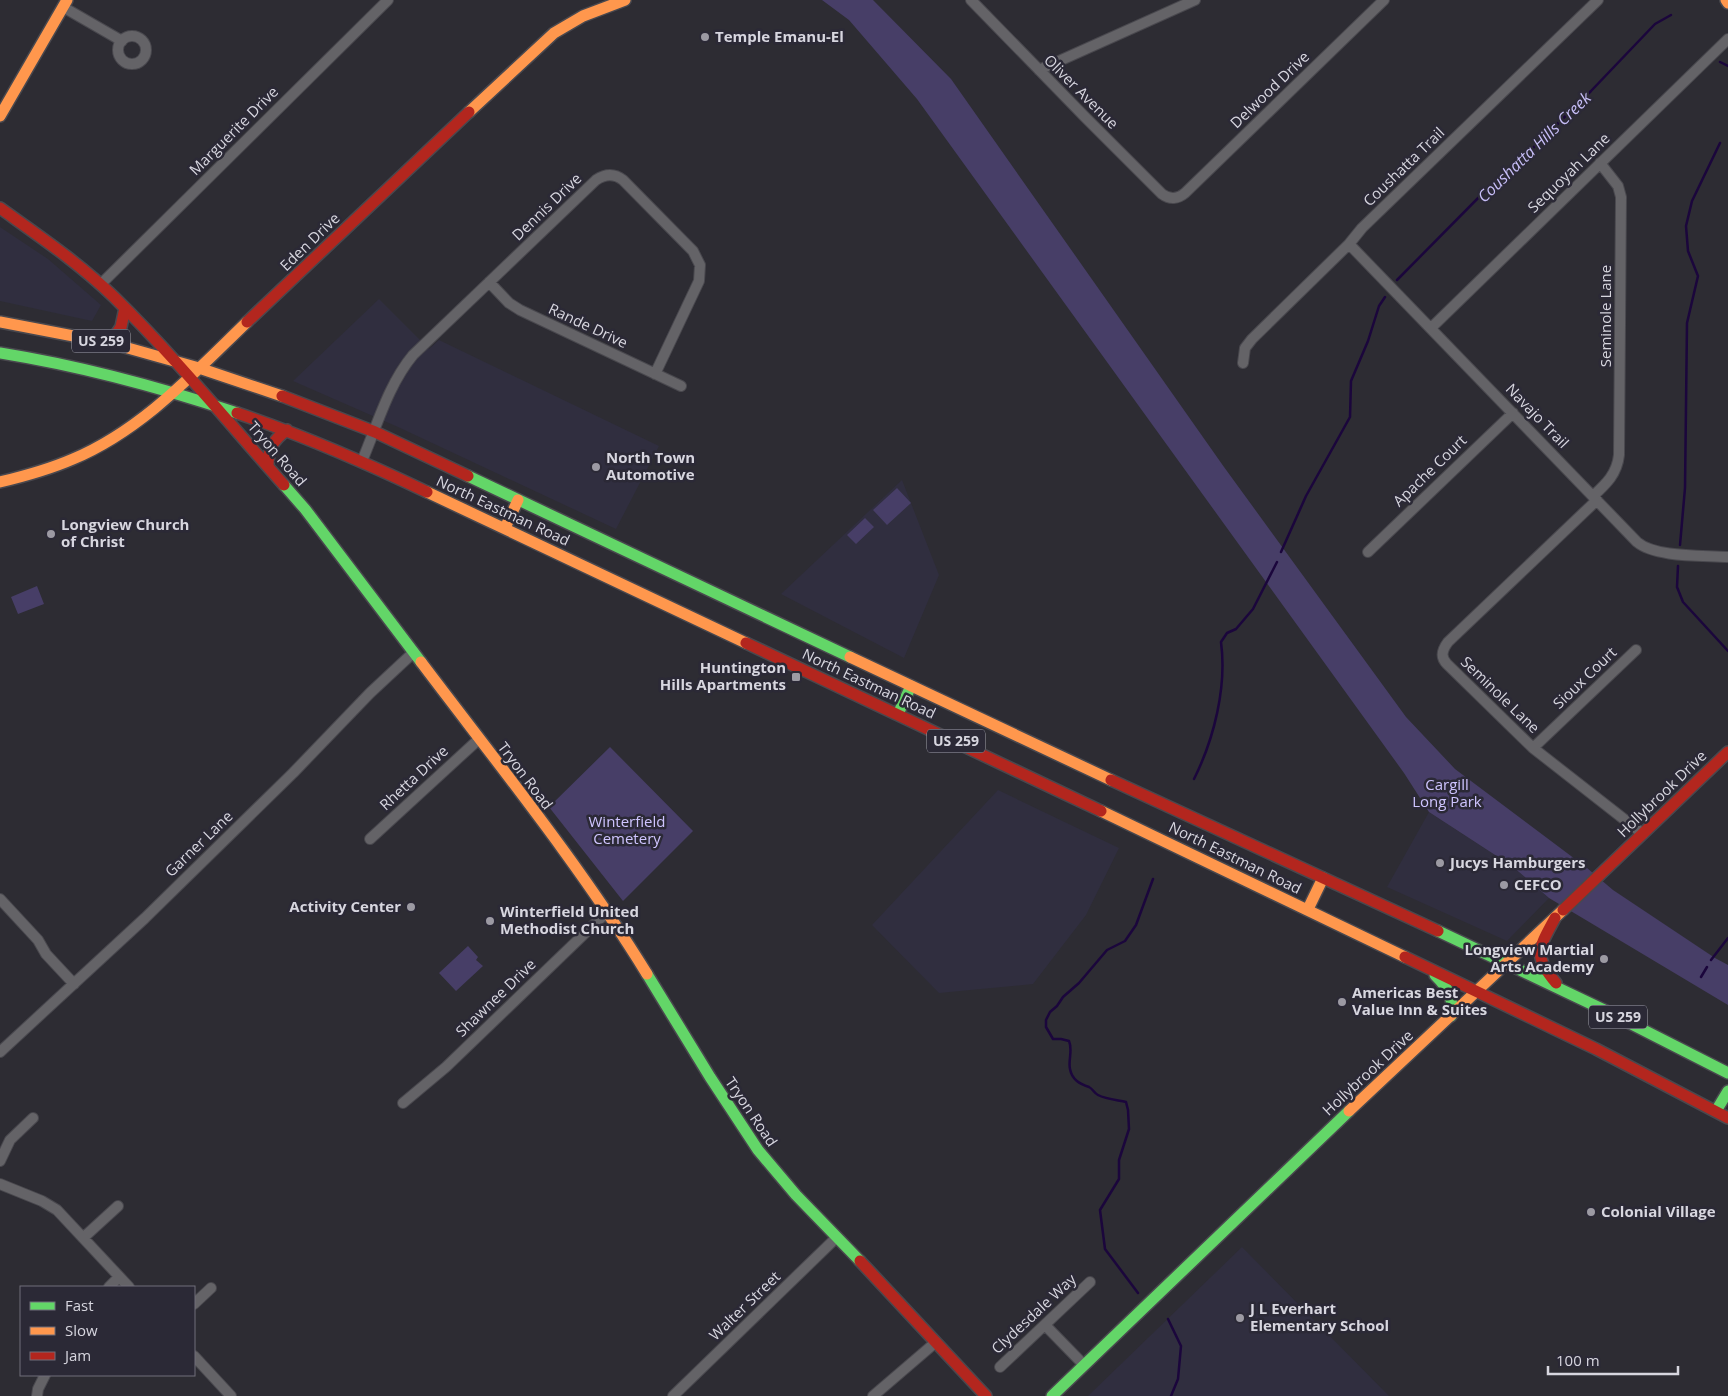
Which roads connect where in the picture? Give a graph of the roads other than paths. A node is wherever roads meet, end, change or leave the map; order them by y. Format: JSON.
{"nodes":[{"id":1,"x":388,"y":0,"type":"edge"},
{"id":2,"x":625,"y":0,"type":"edge"},
{"id":3,"x":971,"y":0,"type":"edge"},
{"id":4,"x":1195,"y":0,"type":"edge"},
{"id":5,"x":1384,"y":0,"type":"edge"},
{"id":6,"x":1598,"y":0,"type":"edge"},
{"id":7,"x":608,"y":2,"type":"edge"},
{"id":8,"x":65,"y":3,"type":"edge"},
{"id":9,"x":1728,"y":39,"type":"edge"},
{"id":10,"x":122,"y":40,"type":"dead end"},
{"id":11,"x":1039,"y":70,"type":"junction"},
{"id":12,"x":0,"y":116,"type":"edge"},
{"id":13,"x":1600,"y":163,"type":"junction"},
{"id":14,"x":1174,"y":198,"type":"joint"},
{"id":15,"x":0,"y":208,"type":"edge"},
{"id":16,"x":1349,"y":244,"type":"junction"},
{"id":17,"x":489,"y":282,"type":"junction"},
{"id":18,"x":101,"y":284,"type":"junction"},
{"id":19,"x":126,"y":308,"type":"junction"},
{"id":20,"x":0,"y":322,"type":"edge"},
{"id":21,"x":1431,"y":328,"type":"junction"},
{"id":22,"x":110,"y":343,"type":"junction"},
{"id":23,"x":0,"y":353,"type":"edge"},
{"id":24,"x":173,"y":360,"type":"junction"},
{"id":25,"x":1243,"y":363,"type":"dead end"},
{"id":26,"x":199,"y":368,"type":"junction"},
{"id":27,"x":655,"y":374,"type":"junction"},
{"id":28,"x":188,"y":378,"type":"junction"},
{"id":29,"x":681,"y":386,"type":"dead end"},
{"id":30,"x":172,"y":393,"type":"junction"},
{"id":31,"x":213,"y":404,"type":"junction"},
{"id":32,"x":1513,"y":413,"type":"junction"},
{"id":33,"x":286,"y":430,"type":"junction"},
{"id":34,"x":375,"y":432,"type":"junction"},
{"id":35,"x":362,"y":461,"type":"junction"},
{"id":36,"x":268,"y":466,"type":"junction"},
{"id":37,"x":0,"y":482,"type":"edge"},
{"id":38,"x":1595,"y":498,"type":"junction"},
{"id":39,"x":518,"y":500,"type":"junction"},
{"id":40,"x":504,"y":528,"type":"junction"},
{"id":41,"x":1368,"y":552,"type":"dead end"},
{"id":42,"x":1728,"y":557,"type":"edge"},
{"id":43,"x":1636,"y":650,"type":"dead end"},
{"id":44,"x":414,"y":652,"type":"junction"},
{"id":45,"x":911,"y":686,"type":"junction"},
{"id":46,"x":898,"y":714,"type":"junction"},
{"id":47,"x":479,"y":739,"type":"junction"},
{"id":48,"x":1533,"y":748,"type":"junction"},
{"id":49,"x":1728,"y":752,"type":"edge"},
{"id":50,"x":1643,"y":834,"type":"junction"},
{"id":51,"x":370,"y":839,"type":"dead end"},
{"id":52,"x":1323,"y":878,"type":"junction"},
{"id":53,"x":0,"y":899,"type":"edge"},
{"id":54,"x":1308,"y":909,"type":"junction"},
{"id":55,"x":607,"y":912,"type":"junction"},
{"id":56,"x":1555,"y":918,"type":"junction"},
{"id":57,"x":1508,"y":963,"type":"junction"},
{"id":58,"x":1428,"y":968,"type":"junction"},
{"id":59,"x":74,"y":984,"type":"junction"},
{"id":60,"x":1563,"y":990,"type":"junction"},
{"id":61,"x":1478,"y":992,"type":"junction"},
{"id":62,"x":1451,"y":1016,"type":"junction"},
{"id":63,"x":0,"y":1052,"type":"edge"},
{"id":64,"x":1728,"y":1073,"type":"edge"},
{"id":65,"x":1728,"y":1090,"type":"edge"},
{"id":66,"x":403,"y":1103,"type":"dead end"},
{"id":67,"x":1716,"y":1111,"type":"junction"},
{"id":68,"x":33,"y":1118,"type":"dead end"},
{"id":69,"x":1728,"y":1118,"type":"edge"},
{"id":70,"x":0,"y":1160,"type":"edge"},
{"id":71,"x":0,"y":1184,"type":"edge"},
{"id":72,"x":118,"y":1206,"type":"dead end"},
{"id":73,"x":837,"y":1237,"type":"junction"},
{"id":74,"x":83,"y":1238,"type":"junction"},
{"id":75,"x":119,"y":1277,"type":"junction"},
{"id":76,"x":1090,"y":1282,"type":"dead end"},
{"id":77,"x":110,"y":1286,"type":"edge"},
{"id":78,"x":128,"y":1286,"type":"edge"},
{"id":79,"x":211,"y":1288,"type":"dead end"},
{"id":80,"x":195,"y":1303,"type":"edge"},
{"id":81,"x":1045,"y":1325,"type":"junction"},
{"id":82,"x":936,"y":1342,"type":"junction"},
{"id":83,"x":195,"y":1357,"type":"edge"},
{"id":84,"x":1084,"y":1366,"type":"junction"},
{"id":85,"x":1000,"y":1367,"type":"dead end"},
{"id":86,"x":44,"y":1376,"type":"edge"},
{"id":87,"x":876,"y":1395,"type":"edge"},
{"id":88,"x":37,"y":1396,"type":"edge"},
{"id":89,"x":231,"y":1396,"type":"edge"},
{"id":90,"x":674,"y":1396,"type":"edge"},
{"id":91,"x":986,"y":1396,"type":"edge"},
{"id":92,"x":1052,"y":1396,"type":"edge"}],
"edges":[{"from":1,"to":18,"type":"street","name":"Marguerite Drive"},
{"from":2,"to":7,"type":"main road","name":"Eden Drive"},
{"from":3,"to":11,"type":"street","name":"Oliver Avenue"},
{"from":4,"to":11,"type":"street"},
{"from":5,"to":14,"type":"street","name":"Delwood Drive"},
{"from":6,"to":16,"type":"street","name":"Coushatta Trail"},
{"from":7,"to":26,"type":"main road","name":"Eden Drive"},
{"from":8,"to":10,"type":"street"},
{"from":8,"to":12,"type":"main road"},
{"from":9,"to":13,"type":"street","name":"Sequoyah Lane"},
{"from":11,"to":14,"type":"street","name":"Oliver Avenue"},
{"from":13,"to":21,"type":"street","name":"Sequoyah Lane"},
{"from":13,"to":38,"type":"street","name":"Seminole Lane"},
{"from":15,"to":18,"type":"main road","name":"Tryon Road"},
{"from":16,"to":21,"type":"street","name":"Navajo Trail"},
{"from":16,"to":25,"type":"street","name":"Coushatta Trail"},
{"from":17,"to":27,"type":"street","name":"Rande Drive"},
{"from":17,"to":27,"type":"street","name":"Dennis Drive"},
{"from":17,"to":34,"type":"street","name":"Dennis Drive"},
{"from":18,"to":19,"type":"main road","name":"Tryon Road"},
{"from":19,"to":22,"type":"main road"},
{"from":19,"to":24,"type":"main road","name":"Tryon Road"},
{"from":20,"to":22,"type":"main road","name":"North Eastman Road","number":"US 259"},
{"from":21,"to":32,"type":"street","name":"Navajo Trail"},
{"from":22,"to":24,"type":"main road","name":"North Eastman Road","number":"US 259"},
{"from":23,"to":30,"type":"main road","name":"North Eastman Road","number":"US 259"},
{"from":24,"to":26,"type":"main road","name":"North Eastman Road","number":"US 259"},
{"from":24,"to":28,"type":"main road","name":"Tryon Road"},
{"from":26,"to":28,"type":"main road","name":"Eden Drive"},
{"from":26,"to":34,"type":"main road","name":"North Eastman Road","number":"US 259"},
{"from":27,"to":29,"type":"street","name":"Rande Drive"},
{"from":28,"to":30,"type":"main road","name":"Eden Drive"},
{"from":28,"to":31,"type":"main road","name":"Tryon Road"},
{"from":30,"to":31,"type":"main road","name":"North Eastman Road","number":"US 259"},
{"from":30,"to":37,"type":"main road","name":"Eden Drive"},
{"from":31,"to":33,"type":"main road","name":"North Eastman Road","number":"US 259"},
{"from":31,"to":36,"type":"main road","name":"Tryon Road"},
{"from":32,"to":38,"type":"street","name":"Navajo Trail"},
{"from":32,"to":41,"type":"street","name":"Apache Court"},
{"from":33,"to":35,"type":"main road","name":"North Eastman Road","number":"US 259"},
{"from":33,"to":36,"type":"main road"},
{"from":34,"to":35,"type":"street","name":"Dennis Drive"},
{"from":34,"to":39,"type":"main road","name":"North Eastman Road","number":"US 259"},
{"from":35,"to":40,"type":"main road","name":"North Eastman Road","number":"US 259"},
{"from":36,"to":44,"type":"main road","name":"Tryon Road"},
{"from":38,"to":42,"type":"street","name":"Navajo Trail"},
{"from":38,"to":48,"type":"street","name":"Seminole Lane"},
{"from":39,"to":40,"type":"main road"},
{"from":39,"to":45,"type":"main road","name":"North Eastman Road","number":"US 259"},
{"from":40,"to":46,"type":"main road","name":"North Eastman Road","number":"US 259"},
{"from":43,"to":48,"type":"street","name":"Sioux Court"},
{"from":44,"to":47,"type":"main road","name":"Tryon Road"},
{"from":44,"to":59,"type":"street","name":"Garner Lane"},
{"from":45,"to":46,"type":"main road"},
{"from":45,"to":52,"type":"main road","name":"North Eastman Road","number":"US 259"},
{"from":46,"to":54,"type":"main road","name":"North Eastman Road","number":"US 259"},
{"from":47,"to":51,"type":"street","name":"Rhetta Drive"},
{"from":47,"to":55,"type":"main road","name":"Tryon Road"},
{"from":48,"to":50,"type":"street","name":"Seminole Lane"},
{"from":49,"to":50,"type":"main road","name":"Hollybrook Drive"},
{"from":50,"to":56,"type":"main road","name":"Hollybrook Drive"},
{"from":52,"to":54,"type":"main road"},
{"from":52,"to":57,"type":"main road","name":"North Eastman Road","number":"US 259"},
{"from":53,"to":59,"type":"street"},
{"from":54,"to":58,"type":"main road","name":"North Eastman Road","number":"US 259"},
{"from":55,"to":66,"type":"street","name":"Shawnee Drive"},
{"from":55,"to":73,"type":"main road","name":"Tryon Road"},
{"from":56,"to":57,"type":"main road","name":"Hollybrook Drive"},
{"from":56,"to":60,"type":"main road"},
{"from":57,"to":60,"type":"main road","name":"North Eastman Road","number":"US 259"},
{"from":57,"to":61,"type":"main road","name":"Hollybrook Drive"},
{"from":58,"to":61,"type":"main road","name":"North Eastman Road","number":"US 259"},
{"from":58,"to":62,"type":"main road"},
{"from":59,"to":63,"type":"street","name":"Garner Lane"},
{"from":60,"to":64,"type":"main road","name":"North Eastman Road","number":"US 259"},
{"from":61,"to":62,"type":"main road","name":"Hollybrook Drive"},
{"from":61,"to":67,"type":"main road","name":"North Eastman Road","number":"US 259"},
{"from":62,"to":84,"type":"main road","name":"Hollybrook Drive"},
{"from":65,"to":67,"type":"main road"},
{"from":67,"to":69,"type":"main road","name":"North Eastman Road","number":"US 259"},
{"from":68,"to":70,"type":"street"},
{"from":71,"to":74,"type":"street"},
{"from":72,"to":74,"type":"street"},
{"from":73,"to":82,"type":"main road","name":"Tryon Road"},
{"from":73,"to":90,"type":"street","name":"Walter Street"},
{"from":74,"to":75,"type":"street"},
{"from":75,"to":77,"type":"street"},
{"from":75,"to":78,"type":"street"},
{"from":76,"to":81,"type":"street","name":"Clydesdale Way"},
{"from":79,"to":80,"type":"street"},
{"from":81,"to":84,"type":"street"},
{"from":81,"to":85,"type":"street","name":"Clydesdale Way"},
{"from":82,"to":87,"type":"street"},
{"from":82,"to":91,"type":"main road","name":"Tryon Road"},
{"from":83,"to":89,"type":"street"},
{"from":84,"to":92,"type":"main road","name":"Hollybrook Drive"},
{"from":86,"to":88,"type":"street"}]}
